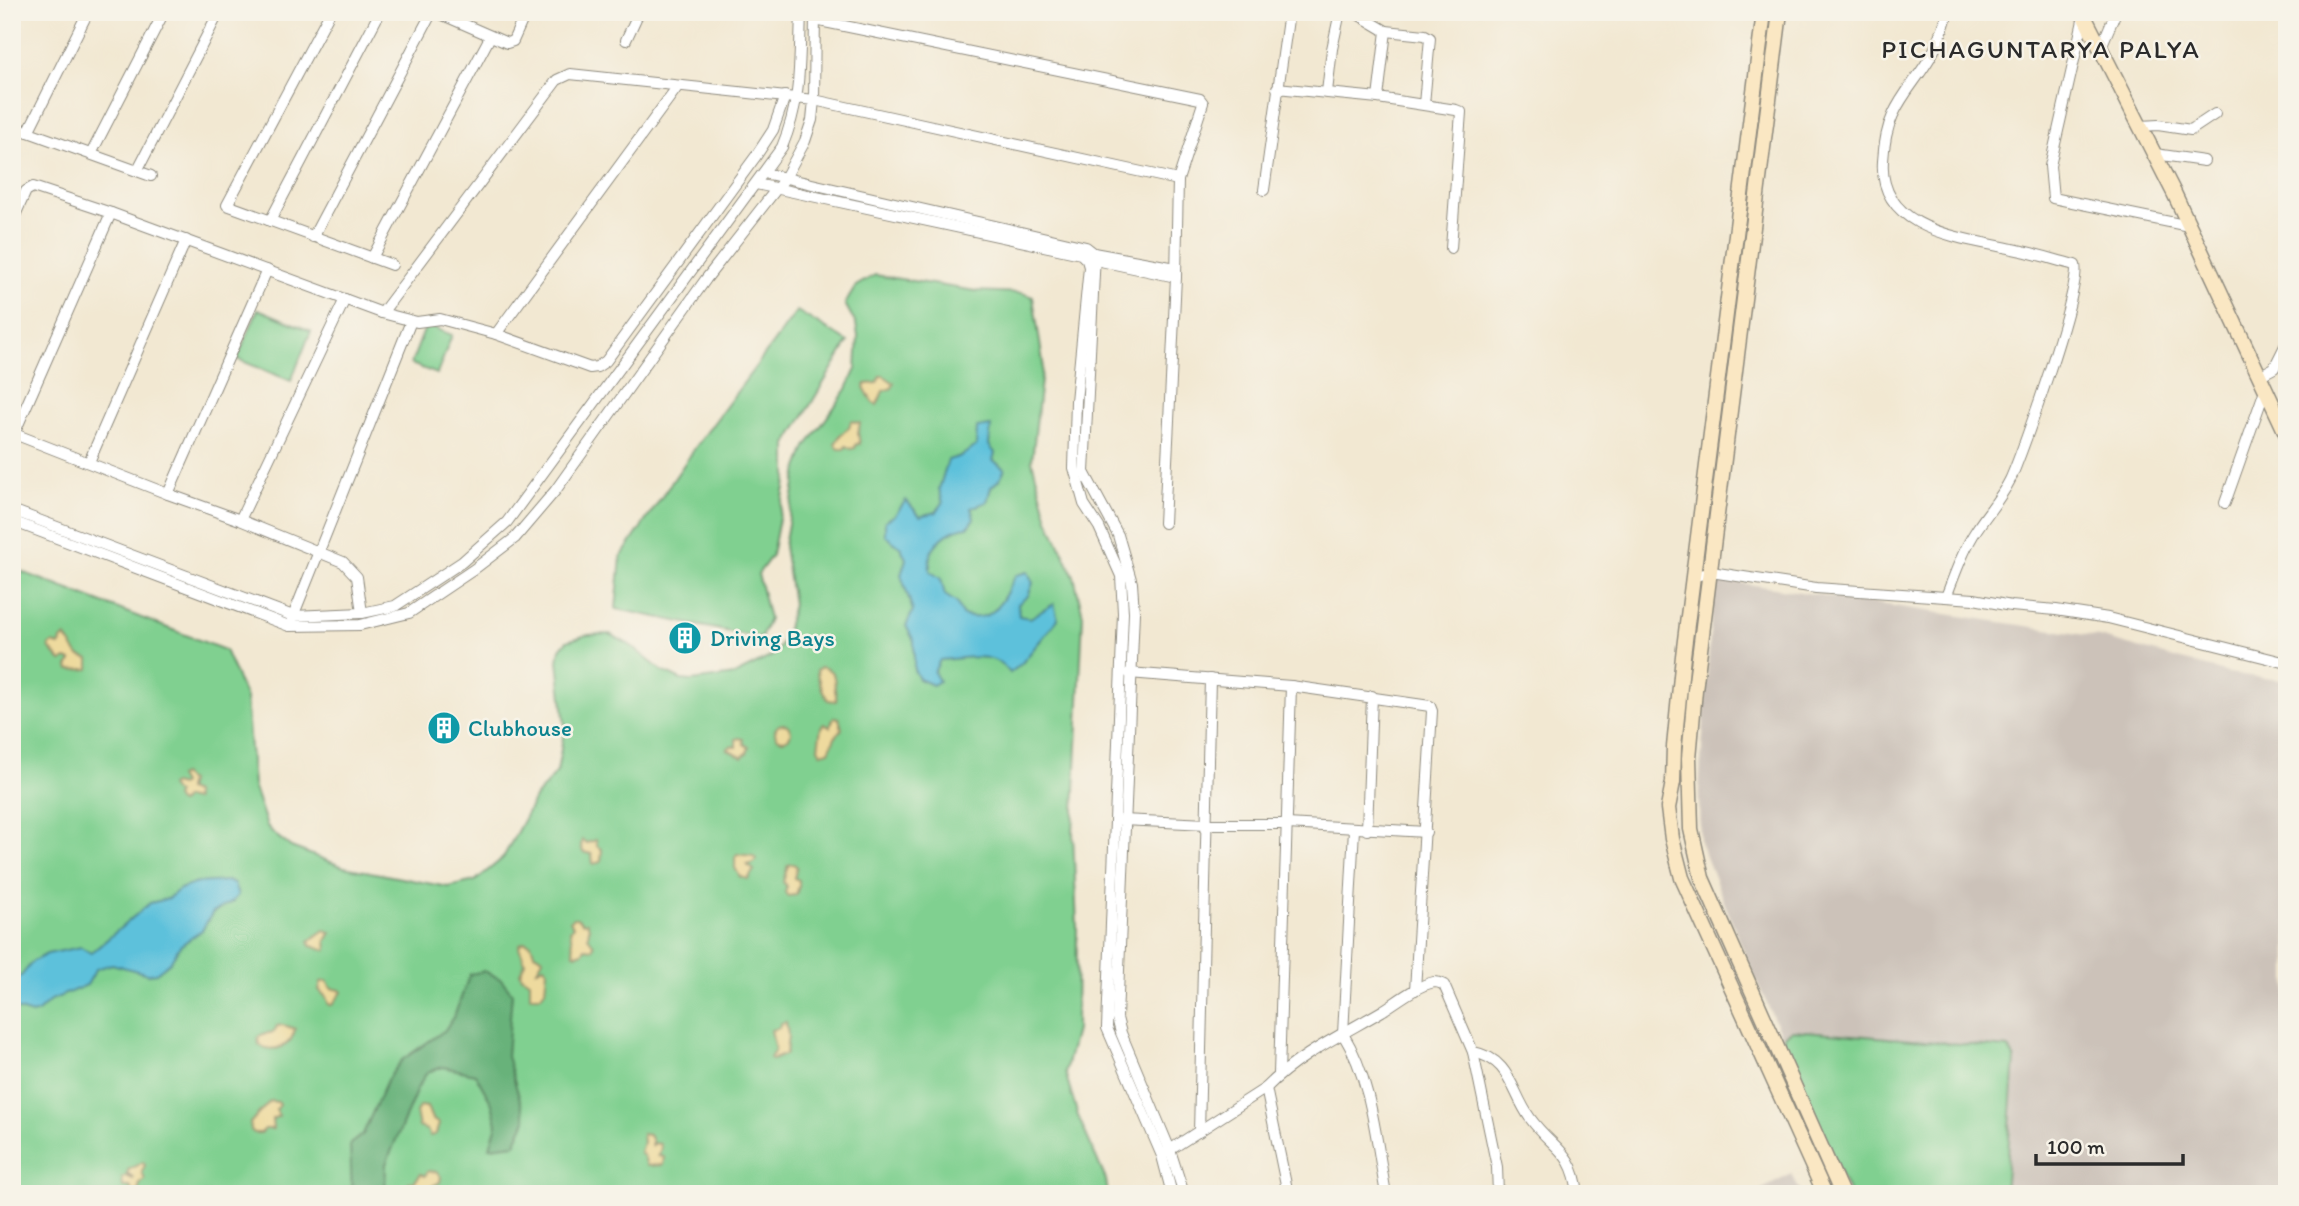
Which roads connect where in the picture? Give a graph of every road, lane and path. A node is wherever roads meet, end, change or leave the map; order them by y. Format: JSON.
{"nodes":[{"id":1,"x":15,"y":12,"type":"edge"},
{"id":2,"x":88,"y":12,"type":"edge"},
{"id":3,"x":164,"y":12,"type":"edge"},
{"id":4,"x":219,"y":12,"type":"edge"},
{"id":5,"x":330,"y":12,"type":"edge"},
{"id":6,"x":380,"y":12,"type":"edge"},
{"id":7,"x":434,"y":12,"type":"edge"},
{"id":8,"x":526,"y":12,"type":"edge"},
{"id":9,"x":639,"y":12,"type":"edge"},
{"id":10,"x":801,"y":12,"type":"edge"},
{"id":11,"x":1289,"y":12,"type":"edge"},
{"id":12,"x":1340,"y":12,"type":"edge"},
{"id":13,"x":1354,"y":12,"type":"edge"},
{"id":14,"x":1764,"y":12,"type":"edge"},
{"id":15,"x":1780,"y":12,"type":"edge"},
{"id":16,"x":1948,"y":12,"type":"edge"},
{"id":17,"x":2116,"y":12,"type":"edge"},
{"id":18,"x":2083,"y":14,"type":"edge"},
{"id":19,"x":815,"y":16,"type":"edge"},
{"id":20,"x":12,"y":17,"type":"edge"},
{"id":21,"x":1386,"y":30,"type":"junction"},
{"id":22,"x":490,"y":37,"type":"junction"},
{"id":23,"x":626,"y":40,"type":"dead end"},
{"id":24,"x":2101,"y":47,"type":"junction"},
{"id":25,"x":678,"y":86,"type":"junction"},
{"id":26,"x":1277,"y":88,"type":"junction"},
{"id":27,"x":1327,"y":92,"type":"junction"},
{"id":28,"x":785,"y":96,"type":"junction"},
{"id":29,"x":1378,"y":97,"type":"junction"},
{"id":30,"x":798,"y":98,"type":"junction"},
{"id":31,"x":814,"y":100,"type":"junction"},
{"id":32,"x":1424,"y":104,"type":"junction"},
{"id":33,"x":2215,"y":114,"type":"dead end"},
{"id":34,"x":12,"y":126,"type":"edge"},
{"id":35,"x":2141,"y":126,"type":"junction"},
{"id":36,"x":28,"y":132,"type":"junction"},
{"id":37,"x":91,"y":154,"type":"junction"},
{"id":38,"x":2155,"y":154,"type":"junction"},
{"id":39,"x":2204,"y":160,"type":"dead end"},
{"id":40,"x":137,"y":171,"type":"junction"},
{"id":41,"x":764,"y":173,"type":"junction"},
{"id":42,"x":151,"y":176,"type":"dead end"},
{"id":43,"x":785,"y":178,"type":"junction"},
{"id":44,"x":1178,"y":180,"type":"junction"},
{"id":45,"x":756,"y":184,"type":"junction"},
{"id":46,"x":776,"y":190,"type":"junction"},
{"id":47,"x":1264,"y":190,"type":"dead end"},
{"id":48,"x":111,"y":213,"type":"junction"},
{"id":49,"x":271,"y":221,"type":"junction"},
{"id":50,"x":12,"y":222,"type":"edge"},
{"id":51,"x":2189,"y":226,"type":"junction"},
{"id":52,"x":313,"y":237,"type":"junction"},
{"id":53,"x":186,"y":240,"type":"junction"},
{"id":54,"x":1451,"y":248,"type":"dead end"},
{"id":55,"x":1089,"y":256,"type":"junction"},
{"id":56,"x":372,"y":258,"type":"junction"},
{"id":57,"x":392,"y":265,"type":"dead end"},
{"id":58,"x":267,"y":270,"type":"junction"},
{"id":59,"x":1176,"y":272,"type":"junction"},
{"id":60,"x":345,"y":299,"type":"junction"},
{"id":61,"x":382,"y":313,"type":"junction"},
{"id":62,"x":411,"y":321,"type":"junction"},
{"id":63,"x":496,"y":334,"type":"junction"},
{"id":64,"x":2287,"y":342,"type":"edge"},
{"id":65,"x":2262,"y":383,"type":"junction"},
{"id":66,"x":589,"y":410,"type":"junction"},
{"id":67,"x":606,"y":420,"type":"junction"},
{"id":68,"x":13,"y":434,"type":"edge"},
{"id":69,"x":2287,"y":435,"type":"edge"},
{"id":70,"x":89,"y":462,"type":"junction"},
{"id":71,"x":168,"y":494,"type":"junction"},
{"id":72,"x":2225,"y":503,"type":"dead end"},
{"id":73,"x":12,"y":510,"type":"edge"},
{"id":74,"x":240,"y":520,"type":"junction"},
{"id":75,"x":12,"y":521,"type":"edge"},
{"id":76,"x":1164,"y":523,"type":"dead end"},
{"id":77,"x":318,"y":551,"type":"junction"},
{"id":78,"x":1711,"y":572,"type":"junction"},
{"id":79,"x":1692,"y":577,"type":"junction"},
{"id":80,"x":1946,"y":597,"type":"junction"},
{"id":81,"x":362,"y":613,"type":"junction"},
{"id":82,"x":291,"y":621,"type":"junction"},
{"id":83,"x":2287,"y":663,"type":"edge"},
{"id":84,"x":1127,"y":673,"type":"junction"},
{"id":85,"x":1210,"y":680,"type":"junction"},
{"id":86,"x":1291,"y":686,"type":"junction"},
{"id":87,"x":1372,"y":696,"type":"junction"},
{"id":88,"x":1114,"y":819,"type":"junction"},
{"id":89,"x":1126,"y":820,"type":"junction"},
{"id":90,"x":1207,"y":824,"type":"junction"},
{"id":91,"x":1287,"y":824,"type":"junction"},
{"id":92,"x":1354,"y":829,"type":"junction"},
{"id":93,"x":1367,"y":830,"type":"junction"},
{"id":94,"x":1426,"y":832,"type":"junction"},
{"id":95,"x":1415,"y":990,"type":"junction"},
{"id":96,"x":1343,"y":1034,"type":"junction"},
{"id":97,"x":1473,"y":1052,"type":"junction"},
{"id":98,"x":1279,"y":1074,"type":"junction"},
{"id":99,"x":1266,"y":1088,"type":"junction"},
{"id":100,"x":1199,"y":1132,"type":"junction"},
{"id":101,"x":1166,"y":1153,"type":"junction"},
{"id":102,"x":1172,"y":1194,"type":"edge"},
{"id":103,"x":1184,"y":1194,"type":"edge"},
{"id":104,"x":1288,"y":1194,"type":"edge"},
{"id":105,"x":1386,"y":1194,"type":"edge"},
{"id":106,"x":1498,"y":1194,"type":"edge"},
{"id":107,"x":1578,"y":1194,"type":"edge"},
{"id":108,"x":1825,"y":1194,"type":"edge"},
{"id":109,"x":1842,"y":1194,"type":"edge"}],
"edges":[{"from":1,"to":20,"type":"street"},
{"from":2,"to":36,"type":"street"},
{"from":3,"to":37,"type":"street"},
{"from":4,"to":40,"type":"street"},
{"from":5,"to":49,"type":"street"},
{"from":6,"to":49,"type":"street"},
{"from":7,"to":22,"type":"street"},
{"from":7,"to":52,"type":"street"},
{"from":8,"to":22,"type":"street"},
{"from":9,"to":23,"type":"street"},
{"from":10,"to":30,"type":"street"},
{"from":11,"to":26,"type":"street"},
{"from":12,"to":27,"type":"street"},
{"from":13,"to":21,"type":"street"},
{"from":14,"to":79,"type":"street"},
{"from":15,"to":78,"type":"street"},
{"from":16,"to":80,"type":"street"},
{"from":17,"to":24,"type":"street"},
{"from":18,"to":24,"type":"street"},
{"from":18,"to":51,"type":"street"},
{"from":19,"to":31,"type":"street"},
{"from":19,"to":44,"type":"street"},
{"from":21,"to":29,"type":"street"},
{"from":21,"to":32,"type":"street"},
{"from":22,"to":56,"type":"street"},
{"from":24,"to":35,"type":"street"},
{"from":25,"to":28,"type":"street"},
{"from":25,"to":61,"type":"street"},
{"from":25,"to":63,"type":"street"},
{"from":26,"to":27,"type":"street"},
{"from":26,"to":47,"type":"street"},
{"from":27,"to":29,"type":"street"},
{"from":28,"to":30,"type":"street"},
{"from":28,"to":63,"type":"street"},
{"from":29,"to":32,"type":"street"},
{"from":30,"to":31,"type":"street"},
{"from":30,"to":41,"type":"street"},
{"from":31,"to":43,"type":"street"},
{"from":31,"to":44,"type":"street"},
{"from":32,"to":54,"type":"street"},
{"from":33,"to":35,"type":"street"},
{"from":34,"to":36,"type":"street"},
{"from":35,"to":38,"type":"street"},
{"from":36,"to":37,"type":"street"},
{"from":37,"to":40,"type":"street"},
{"from":38,"to":39,"type":"street"},
{"from":38,"to":51,"type":"street"},
{"from":40,"to":42,"type":"street"},
{"from":41,"to":43,"type":"street"},
{"from":41,"to":45,"type":"street"},
{"from":43,"to":46,"type":"street"},
{"from":43,"to":55,"type":"street"},
{"from":44,"to":59,"type":"street"},
{"from":45,"to":46,"type":"street"},
{"from":45,"to":66,"type":"street"},
{"from":46,"to":55,"type":"street"},
{"from":46,"to":67,"type":"street"},
{"from":48,"to":50,"type":"street"},
{"from":48,"to":53,"type":"street"},
{"from":48,"to":68,"type":"street"},
{"from":49,"to":52,"type":"street"},
{"from":51,"to":65,"type":"street"},
{"from":52,"to":56,"type":"street"},
{"from":53,"to":58,"type":"street"},
{"from":53,"to":70,"type":"street"},
{"from":55,"to":59,"type":"street"},
{"from":55,"to":84,"type":"street"},
{"from":55,"to":84,"type":"street"},
{"from":56,"to":57,"type":"street"},
{"from":58,"to":60,"type":"street"},
{"from":58,"to":71,"type":"street"},
{"from":59,"to":76,"type":"street"},
{"from":60,"to":61,"type":"street"},
{"from":60,"to":74,"type":"street"},
{"from":61,"to":62,"type":"street"},
{"from":62,"to":63,"type":"street"},
{"from":62,"to":77,"type":"street"},
{"from":64,"to":65,"type":"street"},
{"from":65,"to":69,"type":"street"},
{"from":65,"to":72,"type":"street"},
{"from":66,"to":67,"type":"street"},
{"from":66,"to":81,"type":"street"},
{"from":67,"to":82,"type":"street"},
{"from":68,"to":70,"type":"street"},
{"from":70,"to":71,"type":"street"},
{"from":71,"to":74,"type":"street"},
{"from":73,"to":82,"type":"street"},
{"from":74,"to":77,"type":"street"},
{"from":75,"to":82,"type":"street"},
{"from":77,"to":81,"type":"street"},
{"from":77,"to":82,"type":"street"},
{"from":78,"to":79,"type":"street"},
{"from":78,"to":80,"type":"street"},
{"from":78,"to":109,"type":"street"},
{"from":79,"to":108,"type":"street"},
{"from":80,"to":83,"type":"street"},
{"from":81,"to":82,"type":"street"},
{"from":84,"to":85,"type":"street"},
{"from":84,"to":88,"type":"street"},
{"from":84,"to":89,"type":"street"},
{"from":85,"to":86,"type":"street"},
{"from":85,"to":90,"type":"street"},
{"from":86,"to":87,"type":"street"},
{"from":86,"to":91,"type":"street"},
{"from":87,"to":93,"type":"street"},
{"from":87,"to":94,"type":"street"},
{"from":88,"to":89,"type":"street"},
{"from":88,"to":101,"type":"street"},
{"from":89,"to":90,"type":"street"},
{"from":89,"to":101,"type":"street"},
{"from":90,"to":91,"type":"street"},
{"from":90,"to":100,"type":"street"},
{"from":91,"to":92,"type":"street"},
{"from":91,"to":98,"type":"street"},
{"from":92,"to":93,"type":"street"},
{"from":92,"to":96,"type":"street"},
{"from":93,"to":94,"type":"street"},
{"from":94,"to":95,"type":"street"},
{"from":95,"to":96,"type":"street"},
{"from":95,"to":97,"type":"street"},
{"from":96,"to":98,"type":"street"},
{"from":96,"to":105,"type":"street"},
{"from":97,"to":106,"type":"street"},
{"from":97,"to":107,"type":"street"},
{"from":98,"to":99,"type":"street"},
{"from":99,"to":100,"type":"street"},
{"from":99,"to":104,"type":"street"},
{"from":100,"to":101,"type":"street"},
{"from":101,"to":102,"type":"street"},
{"from":101,"to":103,"type":"street"}]}
